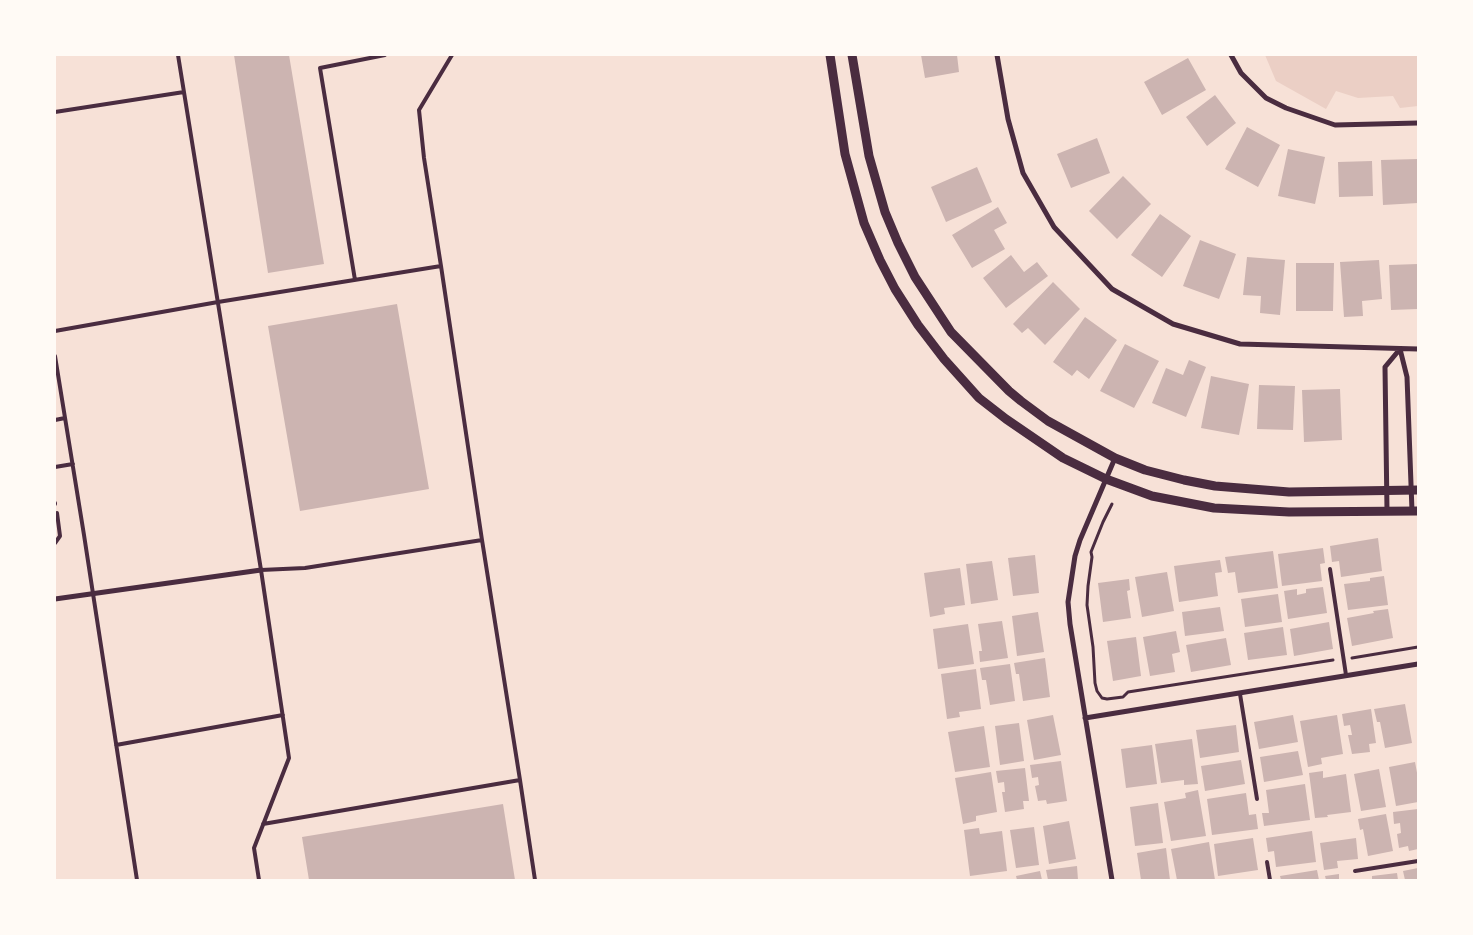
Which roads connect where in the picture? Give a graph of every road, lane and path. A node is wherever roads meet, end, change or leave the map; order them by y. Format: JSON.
{"nodes":[{"id":1,"x":178,"y":55,"type":"edge"},
{"id":2,"x":385,"y":55,"type":"edge"},
{"id":3,"x":452,"y":55,"type":"edge"},
{"id":4,"x":830,"y":55,"type":"edge"},
{"id":5,"x":852,"y":55,"type":"edge"},
{"id":6,"x":997,"y":55,"type":"edge"},
{"id":7,"x":1231,"y":55,"type":"edge"},
{"id":8,"x":184,"y":92,"type":"junction"},
{"id":9,"x":55,"y":112,"type":"edge"},
{"id":10,"x":1418,"y":123,"type":"edge"},
{"id":11,"x":441,"y":266,"type":"junction"},
{"id":12,"x":354,"y":280,"type":"junction"},
{"id":13,"x":218,"y":302,"type":"junction"},
{"id":14,"x":55,"y":331,"type":"edge"},
{"id":15,"x":1400,"y":349,"type":"junction"},
{"id":16,"x":1418,"y":349,"type":"edge"},
{"id":17,"x":55,"y":356,"type":"edge"},
{"id":18,"x":65,"y":418,"type":"junction"},
{"id":19,"x":55,"y":420,"type":"edge"},
{"id":20,"x":1115,"y":458,"type":"junction"},
{"id":21,"x":72,"y":464,"type":"junction"},
{"id":22,"x":55,"y":467,"type":"edge"},
{"id":23,"x":1106,"y":479,"type":"junction"},
{"id":24,"x":1414,"y":490,"type":"edge"},
{"id":25,"x":1387,"y":491,"type":"junction"},
{"id":26,"x":1112,"y":504,"type":"dead end"},
{"id":27,"x":1387,"y":511,"type":"junction"},
{"id":28,"x":1415,"y":511,"type":"edge"},
{"id":29,"x":57,"y":513,"type":"dead end"},
{"id":30,"x":482,"y":540,"type":"junction"},
{"id":31,"x":55,"y":543,"type":"edge"},
{"id":32,"x":1330,"y":569,"type":"dead end"},
{"id":33,"x":261,"y":570,"type":"junction"},
{"id":34,"x":92,"y":594,"type":"junction"},
{"id":35,"x":55,"y":599,"type":"edge"},
{"id":36,"x":1418,"y":647,"type":"edge"},
{"id":37,"x":1344,"y":659,"type":"junction"},
{"id":38,"x":1418,"y":664,"type":"edge"},
{"id":39,"x":1346,"y":675,"type":"junction"},
{"id":40,"x":1240,"y":694,"type":"junction"},
{"id":41,"x":283,"y":715,"type":"junction"},
{"id":42,"x":1085,"y":718,"type":"junction"},
{"id":43,"x":116,"y":746,"type":"junction"},
{"id":44,"x":520,"y":780,"type":"junction"},
{"id":45,"x":1257,"y":798,"type":"dead end"},
{"id":46,"x":263,"y":824,"type":"junction"},
{"id":47,"x":1418,"y":861,"type":"edge"},
{"id":48,"x":1267,"y":862,"type":"dead end"},
{"id":49,"x":1355,"y":871,"type":"dead end"},
{"id":50,"x":137,"y":880,"type":"edge"},
{"id":51,"x":259,"y":880,"type":"edge"},
{"id":52,"x":535,"y":880,"type":"edge"},
{"id":53,"x":1112,"y":880,"type":"edge"},
{"id":54,"x":1270,"y":880,"type":"edge"}],
"edges":[{"from":1,"to":8,"type":"lane"},
{"from":2,"to":12,"type":"lane"},
{"from":3,"to":11,"type":"lane"},
{"from":4,"to":23,"type":"street"},
{"from":5,"to":20,"type":"street"},
{"from":6,"to":15,"type":"street"},
{"from":7,"to":10,"type":"street"},
{"from":8,"to":9,"type":"lane"},
{"from":8,"to":13,"type":"lane"},
{"from":11,"to":12,"type":"lane"},
{"from":11,"to":30,"type":"lane"},
{"from":12,"to":13,"type":"lane"},
{"from":13,"to":14,"type":"lane"},
{"from":13,"to":33,"type":"lane"},
{"from":15,"to":16,"type":"street"},
{"from":15,"to":24,"type":"street"},
{"from":15,"to":25,"type":"street"},
{"from":17,"to":18,"type":"lane"},
{"from":18,"to":19,"type":"lane"},
{"from":18,"to":21,"type":"lane"},
{"from":20,"to":23,"type":"street"},
{"from":20,"to":25,"type":"street"},
{"from":21,"to":22,"type":"lane"},
{"from":21,"to":34,"type":"lane"},
{"from":23,"to":27,"type":"street"},
{"from":23,"to":42,"type":"street"},
{"from":24,"to":25,"type":"street"},
{"from":24,"to":28,"type":"street"},
{"from":25,"to":27,"type":"street"},
{"from":26,"to":37,"type":"path"},
{"from":27,"to":28,"type":"street"},
{"from":29,"to":31,"type":"lane"},
{"from":30,"to":33,"type":"lane"},
{"from":30,"to":44,"type":"lane"},
{"from":32,"to":37,"type":"lane"},
{"from":33,"to":34,"type":"street"},
{"from":33,"to":41,"type":"lane"},
{"from":34,"to":35,"type":"street"},
{"from":34,"to":43,"type":"lane"},
{"from":36,"to":37,"type":"path"},
{"from":37,"to":39,"type":"lane"},
{"from":38,"to":39,"type":"street"},
{"from":39,"to":40,"type":"street"},
{"from":40,"to":42,"type":"street"},
{"from":40,"to":45,"type":"lane"},
{"from":41,"to":43,"type":"lane"},
{"from":41,"to":46,"type":"lane"},
{"from":42,"to":53,"type":"street"},
{"from":43,"to":50,"type":"lane"},
{"from":44,"to":46,"type":"lane"},
{"from":44,"to":52,"type":"lane"},
{"from":46,"to":51,"type":"lane"},
{"from":47,"to":49,"type":"lane"},
{"from":48,"to":54,"type":"lane"}]}
